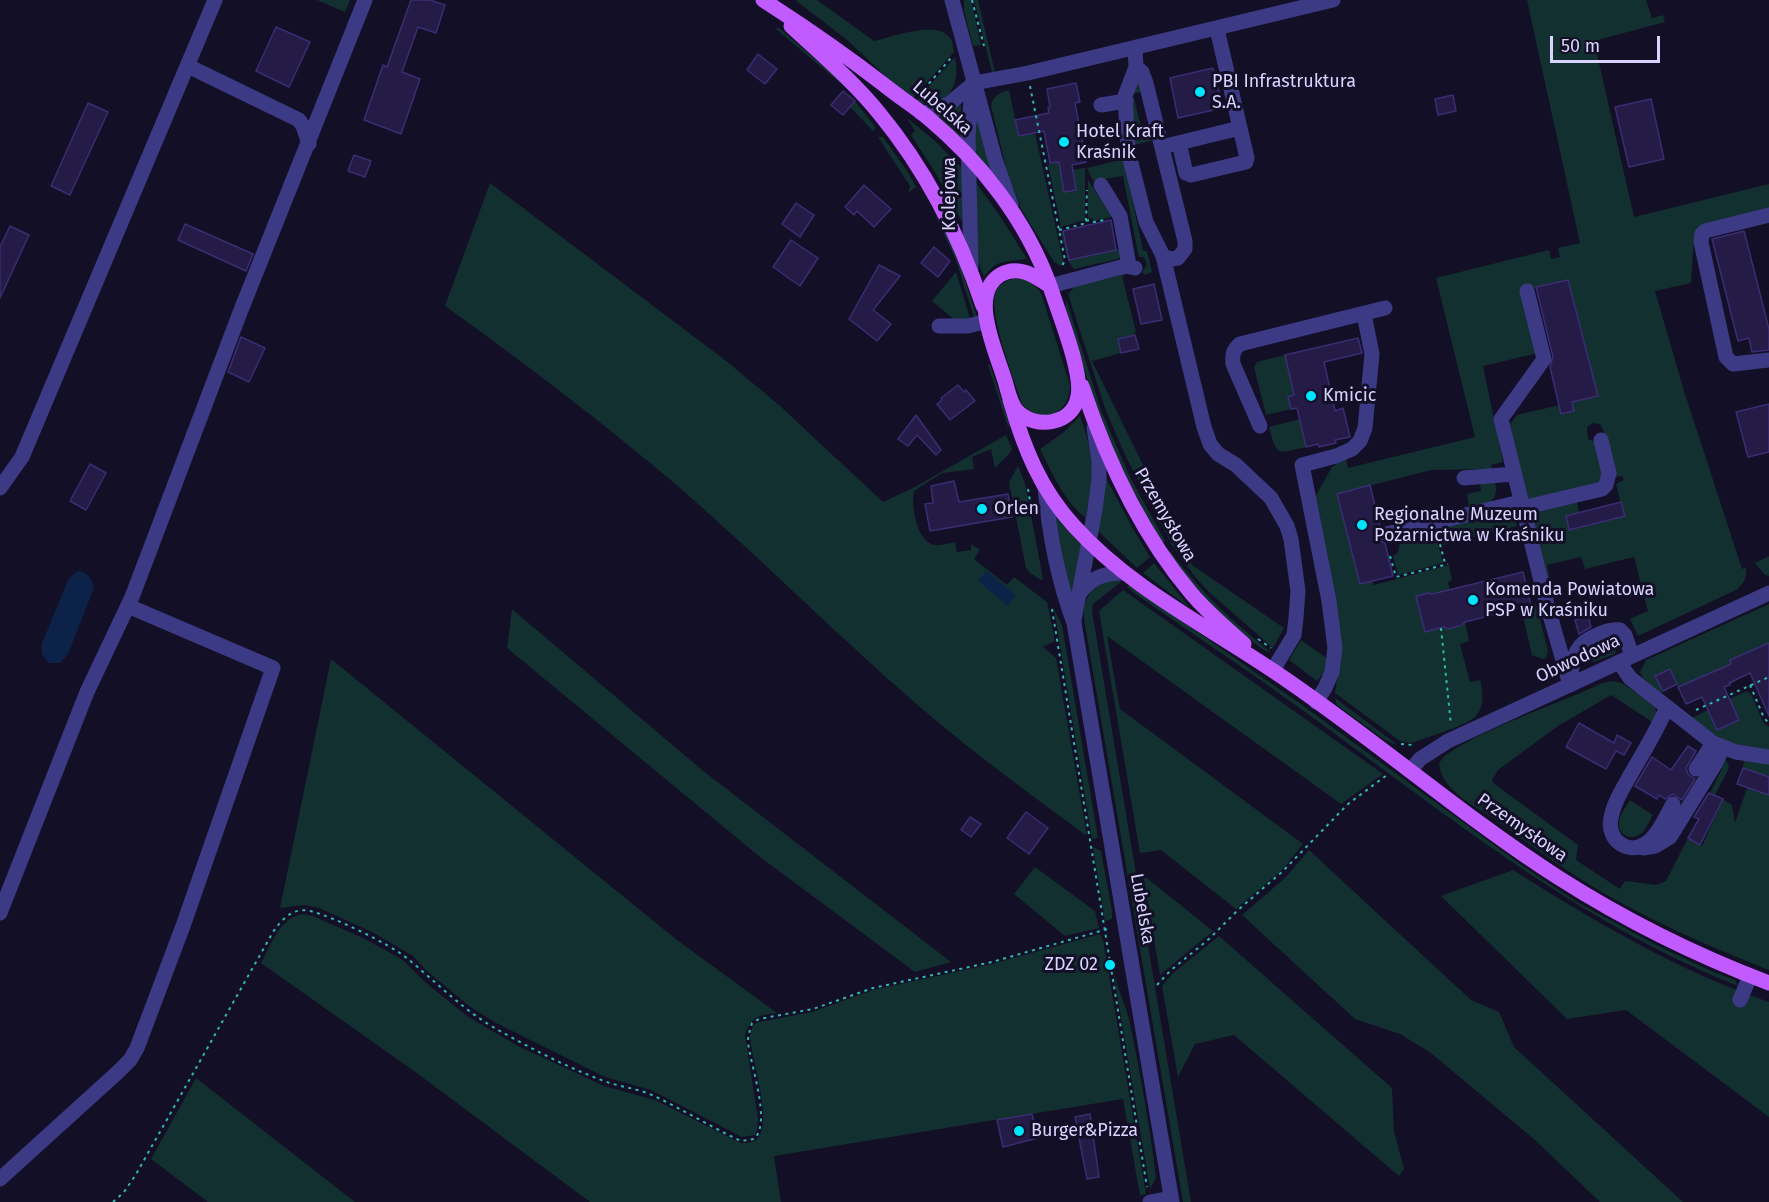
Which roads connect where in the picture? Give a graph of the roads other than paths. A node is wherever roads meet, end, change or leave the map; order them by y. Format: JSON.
{"nodes":[{"id":1,"x":215,"y":0,"type":"edge"},
{"id":2,"x":366,"y":0,"type":"edge"},
{"id":3,"x":763,"y":0,"type":"edge"},
{"id":4,"x":952,"y":0,"type":"edge"},
{"id":5,"x":1333,"y":0,"type":"edge"},
{"id":6,"x":1217,"y":29,"type":"junction"},
{"id":7,"x":1135,"y":48,"type":"junction"},
{"id":8,"x":188,"y":66,"type":"junction"},
{"id":9,"x":1136,"y":67,"type":"junction"},
{"id":10,"x":974,"y":83,"type":"junction"},
{"id":11,"x":1126,"y":101,"type":"junction"},
{"id":12,"x":919,"y":105,"type":"junction"},
{"id":13,"x":1101,"y":105,"type":"dead end"},
{"id":14,"x":322,"y":112,"type":"junction"},
{"id":15,"x":298,"y":120,"type":"junction"},
{"id":16,"x":1240,"y":128,"type":"junction"},
{"id":17,"x":1179,"y":142,"type":"junction"},
{"id":18,"x":309,"y":144,"type":"junction"},
{"id":19,"x":1162,"y":146,"type":"junction"},
{"id":20,"x":969,"y":157,"type":"junction"},
{"id":21,"x":1094,"y":186,"type":"road end"},
{"id":22,"x":1769,"y":215,"type":"edge"},
{"id":23,"x":1017,"y":219,"type":"junction"},
{"id":24,"x":1163,"y":256,"type":"junction"},
{"id":25,"x":971,"y":268,"type":"junction"},
{"id":26,"x":1050,"y":286,"type":"junction"},
{"id":27,"x":1527,"y":291,"type":"dead end"},
{"id":28,"x":1385,"y":309,"type":"dead end"},
{"id":29,"x":1364,"y":314,"type":"junction"},
{"id":30,"x":986,"y":315,"type":"junction"},
{"id":31,"x":939,"y":326,"type":"dead end"},
{"id":32,"x":1769,"y":360,"type":"edge"},
{"id":33,"x":1080,"y":380,"type":"junction"},
{"id":34,"x":1011,"y":400,"type":"junction"},
{"id":35,"x":1092,"y":417,"type":"junction"},
{"id":36,"x":1260,"y":426,"type":"dead end"},
{"id":37,"x":1601,"y":440,"type":"dead end"},
{"id":38,"x":1514,"y":474,"type":"junction"},
{"id":39,"x":1464,"y":478,"type":"dead end"},
{"id":40,"x":1045,"y":487,"type":"junction"},
{"id":41,"x":0,"y":488,"type":"edge"},
{"id":42,"x":1521,"y":505,"type":"junction"},
{"id":43,"x":1386,"y":534,"type":"dead end"},
{"id":44,"x":1088,"y":541,"type":"junction"},
{"id":45,"x":1123,"y":573,"type":"junction"},
{"id":46,"x":1769,"y":592,"type":"edge"},
{"id":47,"x":1079,"y":594,"type":"junction"},
{"id":48,"x":128,"y":606,"type":"junction"},
{"id":49,"x":1074,"y":623,"type":"junction"},
{"id":50,"x":1625,"y":659,"type":"junction"},
{"id":51,"x":1273,"y":670,"type":"junction"},
{"id":52,"x":1570,"y":685,"type":"junction"},
{"id":53,"x":1316,"y":702,"type":"junction"},
{"id":54,"x":1667,"y":707,"type":"junction"},
{"id":55,"x":1718,"y":745,"type":"junction"},
{"id":56,"x":1769,"y":757,"type":"edge"},
{"id":57,"x":1696,"y":769,"type":"dead end"},
{"id":58,"x":1410,"y":771,"type":"junction"},
{"id":59,"x":1673,"y":804,"type":"dead end"},
{"id":60,"x":1637,"y":848,"type":"junction"},
{"id":61,"x":1,"y":905,"type":"edge"},
{"id":62,"x":1750,"y":976,"type":"junction"},
{"id":63,"x":1769,"y":983,"type":"edge"},
{"id":64,"x":1740,"y":1000,"type":"dead end"},
{"id":65,"x":0,"y":1179,"type":"edge"},
{"id":66,"x":1149,"y":1196,"type":"edge"},
{"id":67,"x":1171,"y":1200,"type":"edge"}],
"edges":[{"from":1,"to":8,"type":"street"},
{"from":2,"to":14,"type":"street"},
{"from":3,"to":12,"type":"main road","name":"Lubelska"},
{"from":3,"to":25,"type":"main road","name":"Lubelska"},
{"from":4,"to":10,"type":"street","name":"Kolejowa"},
{"from":5,"to":6,"type":"street"},
{"from":6,"to":7,"type":"street"},
{"from":6,"to":16,"type":"street"},
{"from":7,"to":9,"type":"street"},
{"from":7,"to":10,"type":"street"},
{"from":8,"to":15,"type":"street"},
{"from":8,"to":41,"type":"street"},
{"from":9,"to":11,"type":"street"},
{"from":9,"to":19,"type":"street"},
{"from":10,"to":12,"type":"street"},
{"from":10,"to":20,"type":"street","name":"Kolejowa"},
{"from":10,"to":23,"type":"street","name":"Kolejowa"},
{"from":11,"to":13,"type":"street"},
{"from":11,"to":24,"type":"street"},
{"from":12,"to":20,"type":"main road","name":"Lubelska"},
{"from":14,"to":15,"type":"street"},
{"from":14,"to":18,"type":"street"},
{"from":15,"to":18,"type":"street"},
{"from":16,"to":17,"type":"street"},
{"from":16,"to":17,"type":"street"},
{"from":17,"to":19,"type":"street"},
{"from":18,"to":48,"type":"street"},
{"from":19,"to":24,"type":"street"},
{"from":20,"to":23,"type":"main road","name":"Lubelska"},
{"from":20,"to":25,"type":"street","name":"Kolejowa"},
{"from":21,"to":26,"type":"street"},
{"from":22,"to":32,"type":"street"},
{"from":23,"to":26,"type":"main road","name":"Lubelska"},
{"from":24,"to":51,"type":"street"},
{"from":25,"to":30,"type":"main road","name":"Lubelska"},
{"from":26,"to":30,"type":"main road"},
{"from":26,"to":33,"type":"main road","name":"Lubelska"},
{"from":27,"to":38,"type":"street"},
{"from":28,"to":29,"type":"street"},
{"from":29,"to":36,"type":"street"},
{"from":29,"to":53,"type":"street"},
{"from":30,"to":31,"type":"street"},
{"from":30,"to":34,"type":"main road","name":"Lubelska"},
{"from":33,"to":34,"type":"main road"},
{"from":33,"to":35,"type":"main road","name":"Lubelska"},
{"from":34,"to":40,"type":"main road","name":"Lubelska"},
{"from":35,"to":44,"type":"street","name":"Lubelska"},
{"from":35,"to":51,"type":"main road","name":"Przemysłowa"},
{"from":37,"to":42,"type":"street"},
{"from":38,"to":39,"type":"street"},
{"from":38,"to":42,"type":"street"},
{"from":40,"to":44,"type":"main road","name":"Przemysłowa"},
{"from":40,"to":49,"type":"street","name":"Lubelska"},
{"from":42,"to":43,"type":"street"},
{"from":42,"to":52,"type":"street"},
{"from":44,"to":45,"type":"main road","name":"Przemysłowa"},
{"from":44,"to":47,"type":"street","name":"Lubelska"},
{"from":45,"to":47,"type":"street"},
{"from":45,"to":51,"type":"main road","name":"Przemysłowa"},
{"from":46,"to":50,"type":"street","name":"Obwodowa"},
{"from":47,"to":49,"type":"street","name":"Lubelska"},
{"from":48,"to":61,"type":"street"},
{"from":48,"to":65,"type":"street"},
{"from":49,"to":67,"type":"street","name":"Lubelska"},
{"from":50,"to":52,"type":"street","name":"Obwodowa"},
{"from":50,"to":52,"type":"street"},
{"from":50,"to":54,"type":"street"},
{"from":51,"to":53,"type":"main road","name":"Przemysłowa"},
{"from":52,"to":58,"type":"street","name":"Obwodowa"},
{"from":53,"to":58,"type":"main road","name":"Przemysłowa"},
{"from":54,"to":55,"type":"street"},
{"from":54,"to":60,"type":"street"},
{"from":55,"to":56,"type":"street"},
{"from":55,"to":57,"type":"street"},
{"from":55,"to":60,"type":"street"},
{"from":58,"to":62,"type":"main road","name":"Przemysłowa"},
{"from":59,"to":60,"type":"street"},
{"from":62,"to":63,"type":"main road","name":"Przemysłowa"},
{"from":62,"to":64,"type":"street"},
{"from":66,"to":67,"type":"street"}]}
